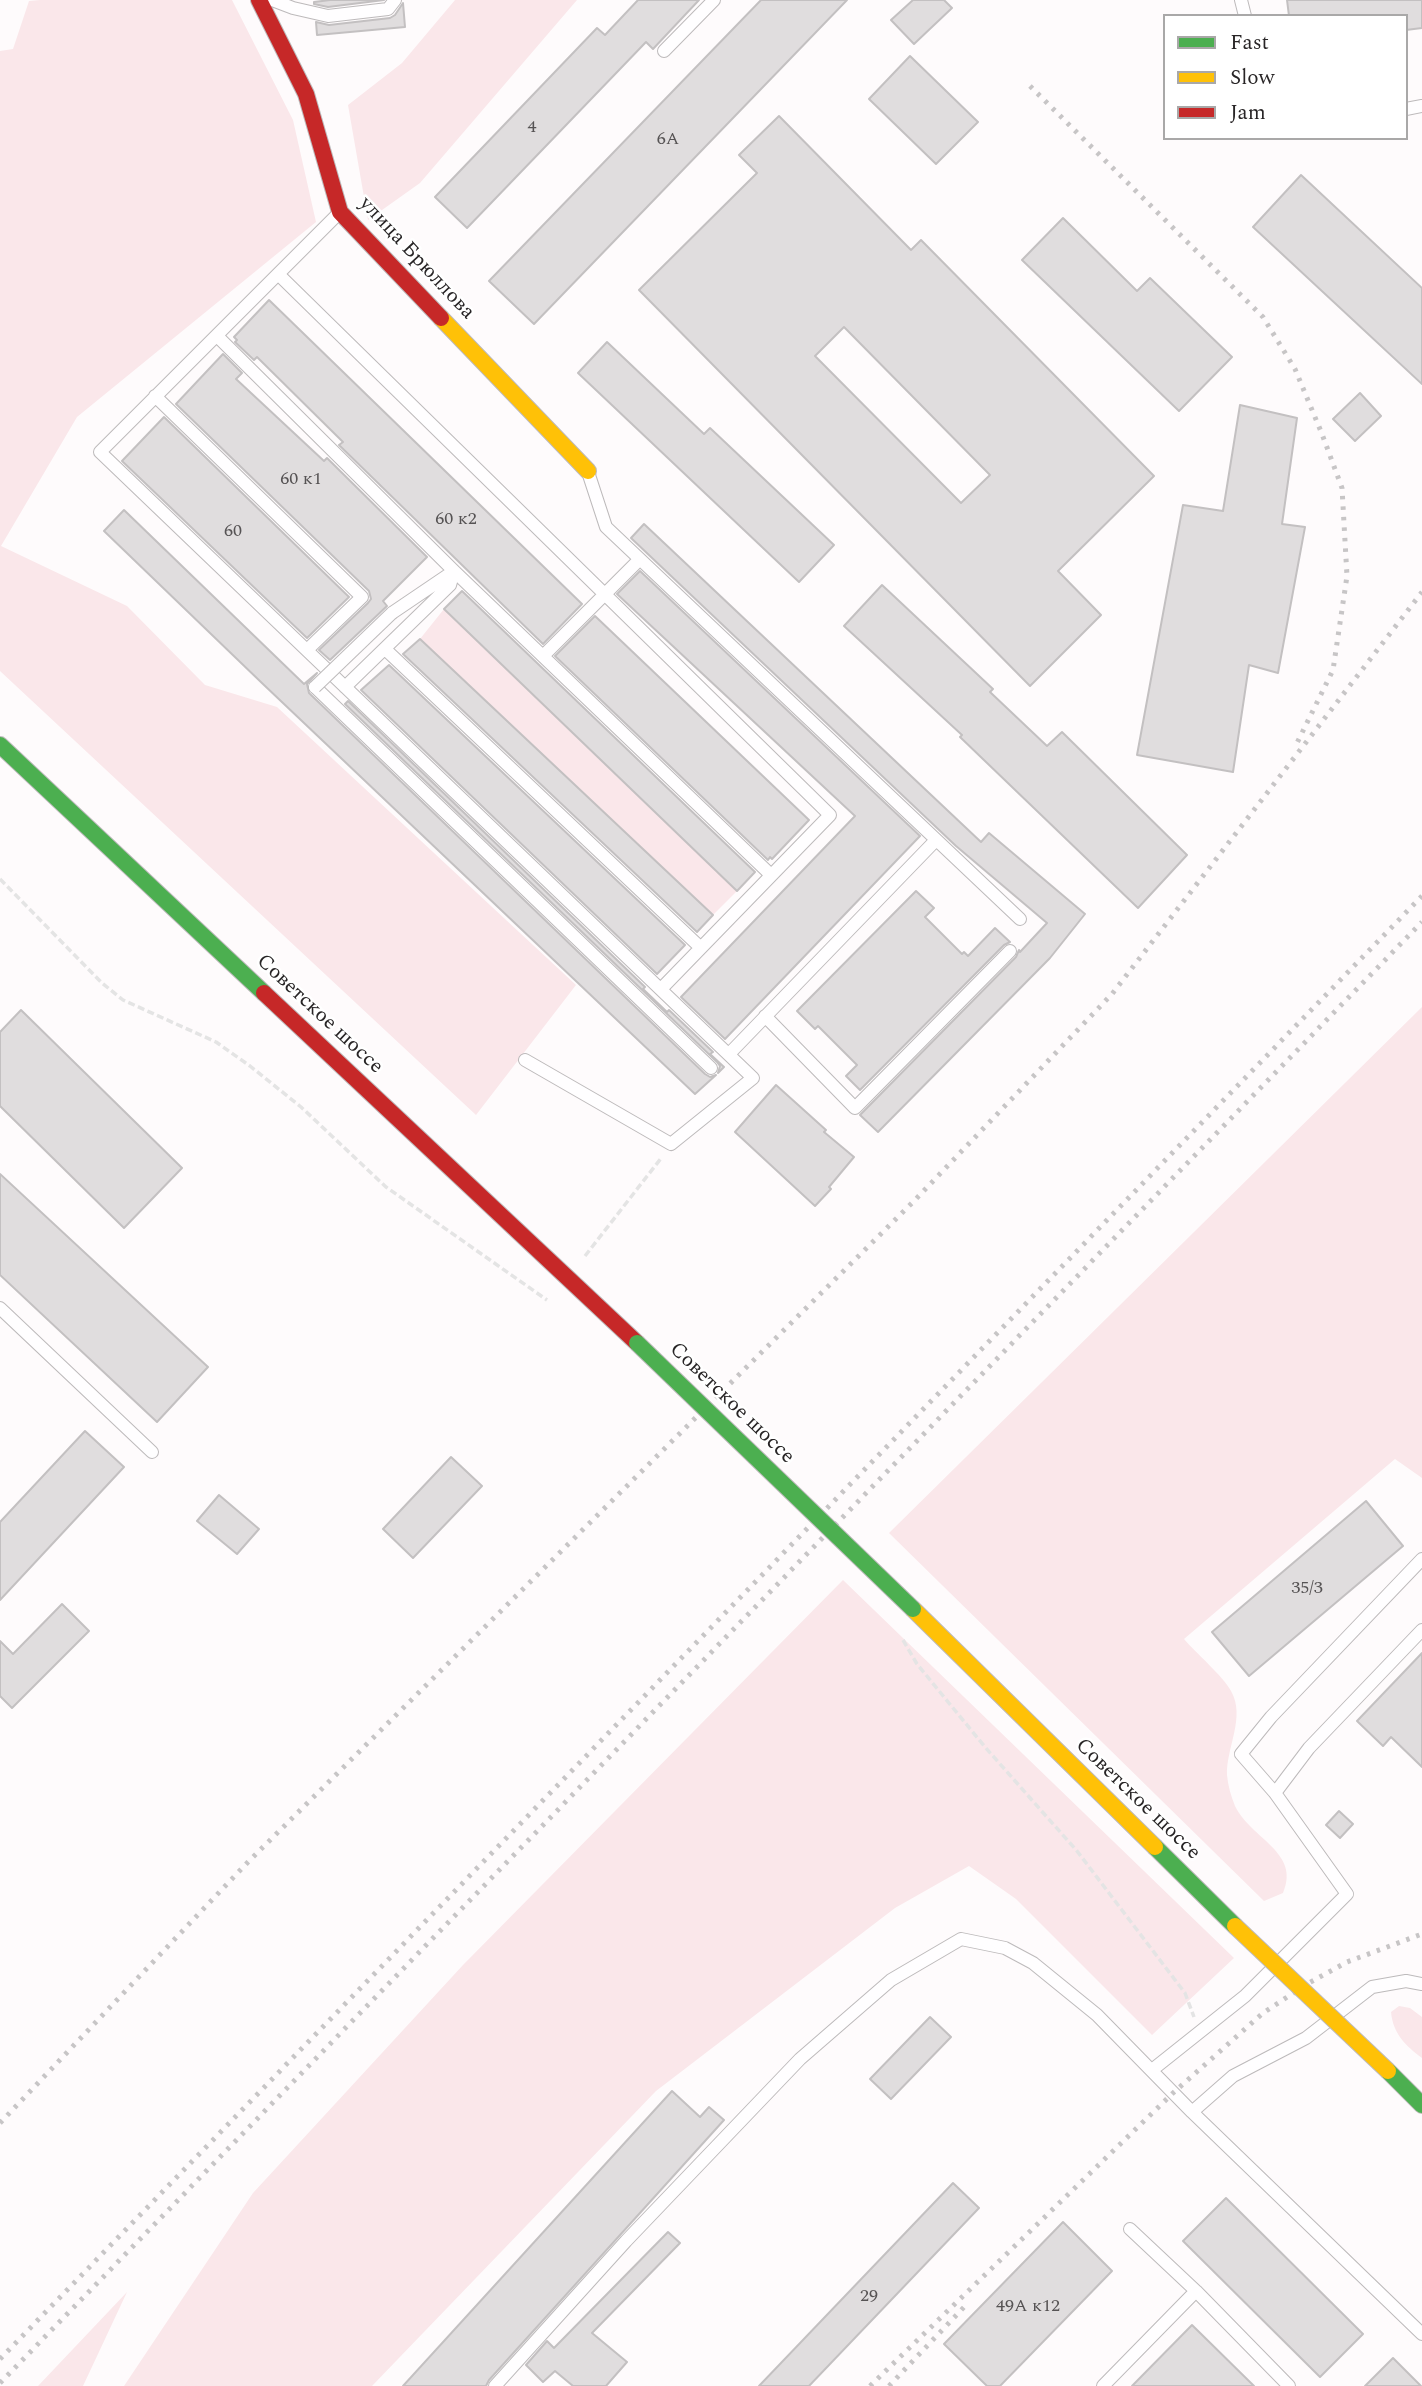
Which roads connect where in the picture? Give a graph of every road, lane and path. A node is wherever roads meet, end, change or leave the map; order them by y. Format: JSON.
{"nodes":[{"id":1,"x":258,"y":0,"type":"edge"},
{"id":2,"x":272,"y":0,"type":"edge"},
{"id":3,"x":395,"y":0,"type":"edge"},
{"id":4,"x":714,"y":0,"type":"edge"},
{"id":5,"x":664,"y":51,"type":"dead end"},
{"id":6,"x":340,"y":212,"type":"junction"},
{"id":7,"x":278,"y":274,"type":"junction"},
{"id":8,"x":216,"y":335,"type":"junction"},
{"id":9,"x":155,"y":397,"type":"junction"},
{"id":10,"x":588,"y":471,"type":"joint"},
{"id":11,"x":639,"y":560,"type":"junction"},
{"id":12,"x":454,"y":570,"type":"junction"},
{"id":13,"x":604,"y":594,"type":"junction"},
{"id":14,"x":385,"y":649,"type":"junction"},
{"id":15,"x":307,"y":650,"type":"junction"},
{"id":16,"x":544,"y":655,"type":"junction"},
{"id":17,"x":345,"y":687,"type":"junction"},
{"id":18,"x":0,"y":745,"type":"edge"},
{"id":19,"x":936,"y":840,"type":"junction"},
{"id":20,"x":771,"y":876,"type":"junction"},
{"id":21,"x":0,"y":879,"type":"edge"},
{"id":22,"x":1020,"y":919,"type":"dead end"},
{"id":23,"x":701,"y":948,"type":"junction"},
{"id":24,"x":1010,"y":951,"type":"dead end"},
{"id":25,"x":661,"y":989,"type":"junction"},
{"id":26,"x":765,"y":1016,"type":"junction"},
{"id":27,"x":729,"y":1054,"type":"junction"},
{"id":28,"x":525,"y":1060,"type":"dead end"},
{"id":29,"x":711,"y":1068,"type":"dead end"},
{"id":30,"x":671,"y":1144,"type":"junction"},
{"id":31,"x":580,"y":1262,"type":"dead end"},
{"id":32,"x":555,"y":1307,"type":"dead end"},
{"id":33,"x":0,"y":1308,"type":"edge"},
{"id":34,"x":152,"y":1452,"type":"dead end"},
{"id":35,"x":1422,"y":1559,"type":"edge"},
{"id":36,"x":1422,"y":1630,"type":"edge"},
{"id":37,"x":901,"y":1636,"type":"dead end"},
{"id":38,"x":1275,"y":1793,"type":"junction"},
{"id":39,"x":1422,"y":1984,"type":"edge"},
{"id":40,"x":1192,"y":2037,"type":"junction"},
{"id":41,"x":1152,"y":2070,"type":"junction"},
{"id":42,"x":1422,"y":2105,"type":"edge"},
{"id":43,"x":1192,"y":2112,"type":"junction"},
{"id":44,"x":1130,"y":2229,"type":"dead end"},
{"id":45,"x":1196,"y":2291,"type":"junction"},
{"id":46,"x":1422,"y":2334,"type":"edge"},
{"id":47,"x":495,"y":2386,"type":"edge"},
{"id":48,"x":1103,"y":2386,"type":"edge"},
{"id":49,"x":1289,"y":2386,"type":"edge"}],
"edges":[{"from":1,"to":6,"type":"main road","name":"улица Брюллова"},
{"from":2,"to":3,"type":"lane"},
{"from":4,"to":5,"type":"lane"},
{"from":6,"to":7,"type":"lane"},
{"from":6,"to":10,"type":"main road","name":"улица Брюллова"},
{"from":7,"to":8,"type":"lane"},
{"from":7,"to":13,"type":"lane"},
{"from":8,"to":9,"type":"lane"},
{"from":8,"to":12,"type":"lane"},
{"from":9,"to":15,"type":"lane"},
{"from":9,"to":15,"type":"lane"},
{"from":10,"to":11,"type":"lane"},
{"from":11,"to":13,"type":"lane"},
{"from":11,"to":19,"type":"lane"},
{"from":12,"to":14,"type":"lane"},
{"from":12,"to":16,"type":"lane"},
{"from":12,"to":29,"type":"lane","bridge":true},
{"from":13,"to":16,"type":"lane"},
{"from":13,"to":20,"type":"lane"},
{"from":14,"to":17,"type":"lane"},
{"from":14,"to":23,"type":"lane"},
{"from":15,"to":17,"type":"lane"},
{"from":16,"to":20,"type":"lane"},
{"from":17,"to":25,"type":"lane"},
{"from":18,"to":42,"type":"main road","name":"Советское шоссе","bridge":true},
{"from":19,"to":22,"type":"lane"},
{"from":19,"to":26,"type":"lane"},
{"from":20,"to":23,"type":"lane"},
{"from":21,"to":32,"type":"path"},
{"from":23,"to":25,"type":"lane"},
{"from":24,"to":26,"type":"lane"},
{"from":25,"to":27,"type":"lane"},
{"from":26,"to":27,"type":"lane"},
{"from":27,"to":30,"type":"lane"},
{"from":28,"to":30,"type":"lane"},
{"from":30,"to":31,"type":"path"},
{"from":33,"to":34,"type":"lane"},
{"from":35,"to":38,"type":"lane"},
{"from":36,"to":38,"type":"lane"},
{"from":37,"to":40,"type":"path"},
{"from":38,"to":40,"type":"lane"},
{"from":39,"to":43,"type":"lane"},
{"from":40,"to":41,"type":"lane"},
{"from":41,"to":43,"type":"lane"},
{"from":41,"to":47,"type":"lane"},
{"from":43,"to":46,"type":"lane"},
{"from":44,"to":45,"type":"lane"},
{"from":45,"to":48,"type":"lane"},
{"from":45,"to":49,"type":"lane"}]}
